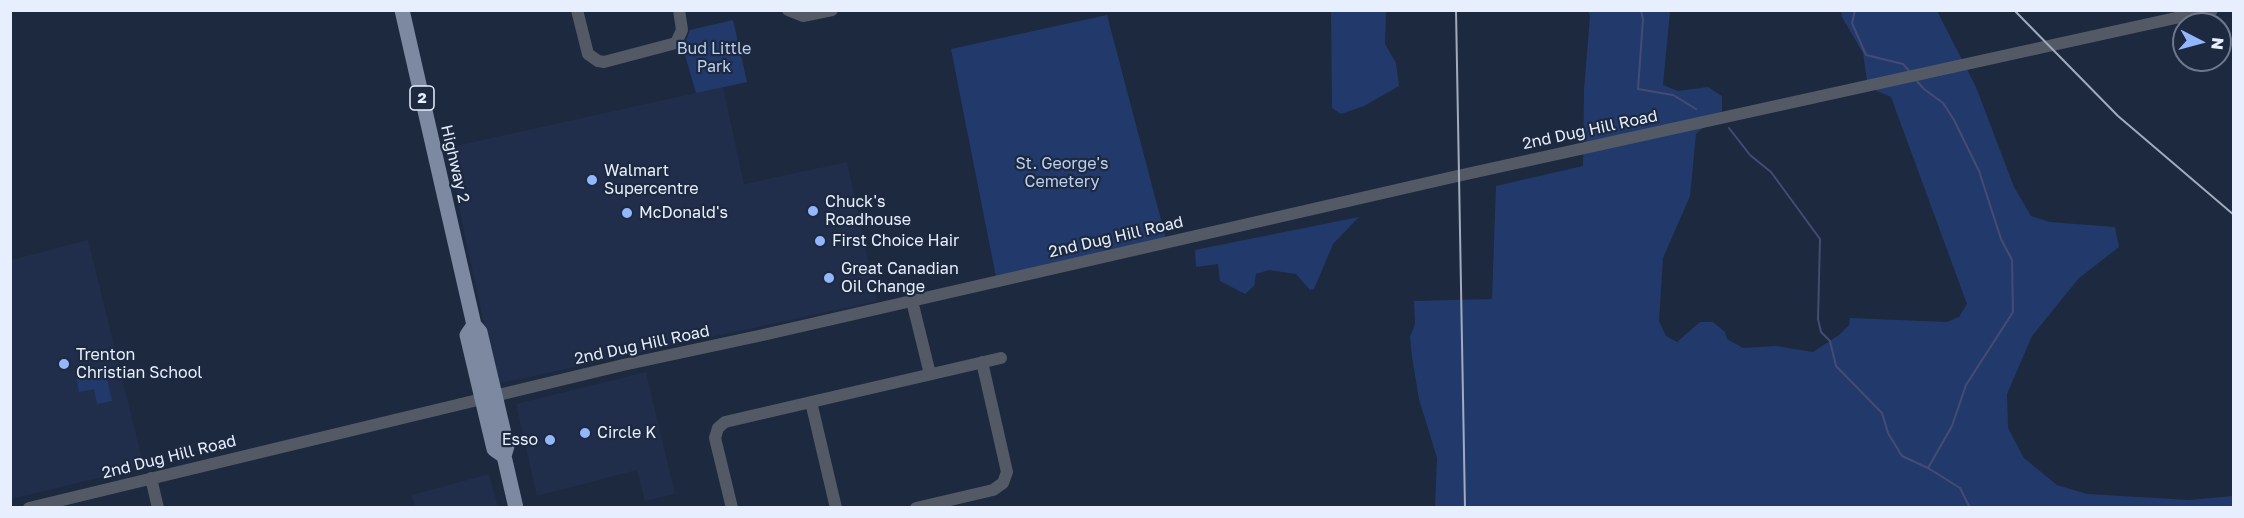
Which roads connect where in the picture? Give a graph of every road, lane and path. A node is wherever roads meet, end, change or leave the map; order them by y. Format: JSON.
{"nodes":[{"id":1,"x":402,"y":10,"type":"edge"},
{"id":2,"x":577,"y":10,"type":"edge"},
{"id":3,"x":680,"y":10,"type":"edge"},
{"id":4,"x":788,"y":10,"type":"edge"},
{"id":5,"x":832,"y":10,"type":"edge"},
{"id":6,"x":2212,"y":10,"type":"edge"},
{"id":7,"x":912,"y":301,"type":"junction"},
{"id":8,"x":1001,"y":358,"type":"dead end"},
{"id":9,"x":982,"y":362,"type":"junction"},
{"id":10,"x":930,"y":374,"type":"junction"},
{"id":11,"x":489,"y":396,"type":"junction"},
{"id":12,"x":811,"y":402,"type":"junction"},
{"id":13,"x":151,"y":478,"type":"junction"},
{"id":14,"x":30,"y":507,"type":"edge"},
{"id":15,"x":158,"y":507,"type":"edge"},
{"id":16,"x":516,"y":507,"type":"edge"},
{"id":17,"x":732,"y":507,"type":"edge"},
{"id":18,"x":836,"y":507,"type":"edge"},
{"id":19,"x":922,"y":507,"type":"edge"}],
"edges":[{"from":1,"to":11,"type":"main road","name":"Highway 2","number":"2"},
{"from":2,"to":3,"type":"street"},
{"from":4,"to":5,"type":"street"},
{"from":6,"to":7,"type":"street","name":"2nd Dug Hill Road"},
{"from":7,"to":10,"type":"street"},
{"from":7,"to":11,"type":"street","name":"2nd Dug Hill Road"},
{"from":8,"to":9,"type":"street"},
{"from":9,"to":10,"type":"street"},
{"from":9,"to":19,"type":"street"},
{"from":10,"to":12,"type":"street"},
{"from":11,"to":13,"type":"street","name":"2nd Dug Hill Road"},
{"from":11,"to":16,"type":"main road","name":"Highway 2","number":"2"},
{"from":12,"to":17,"type":"street"},
{"from":12,"to":18,"type":"street"},
{"from":13,"to":14,"type":"street","name":"2nd Dug Hill Road"},
{"from":13,"to":15,"type":"street"}]}
